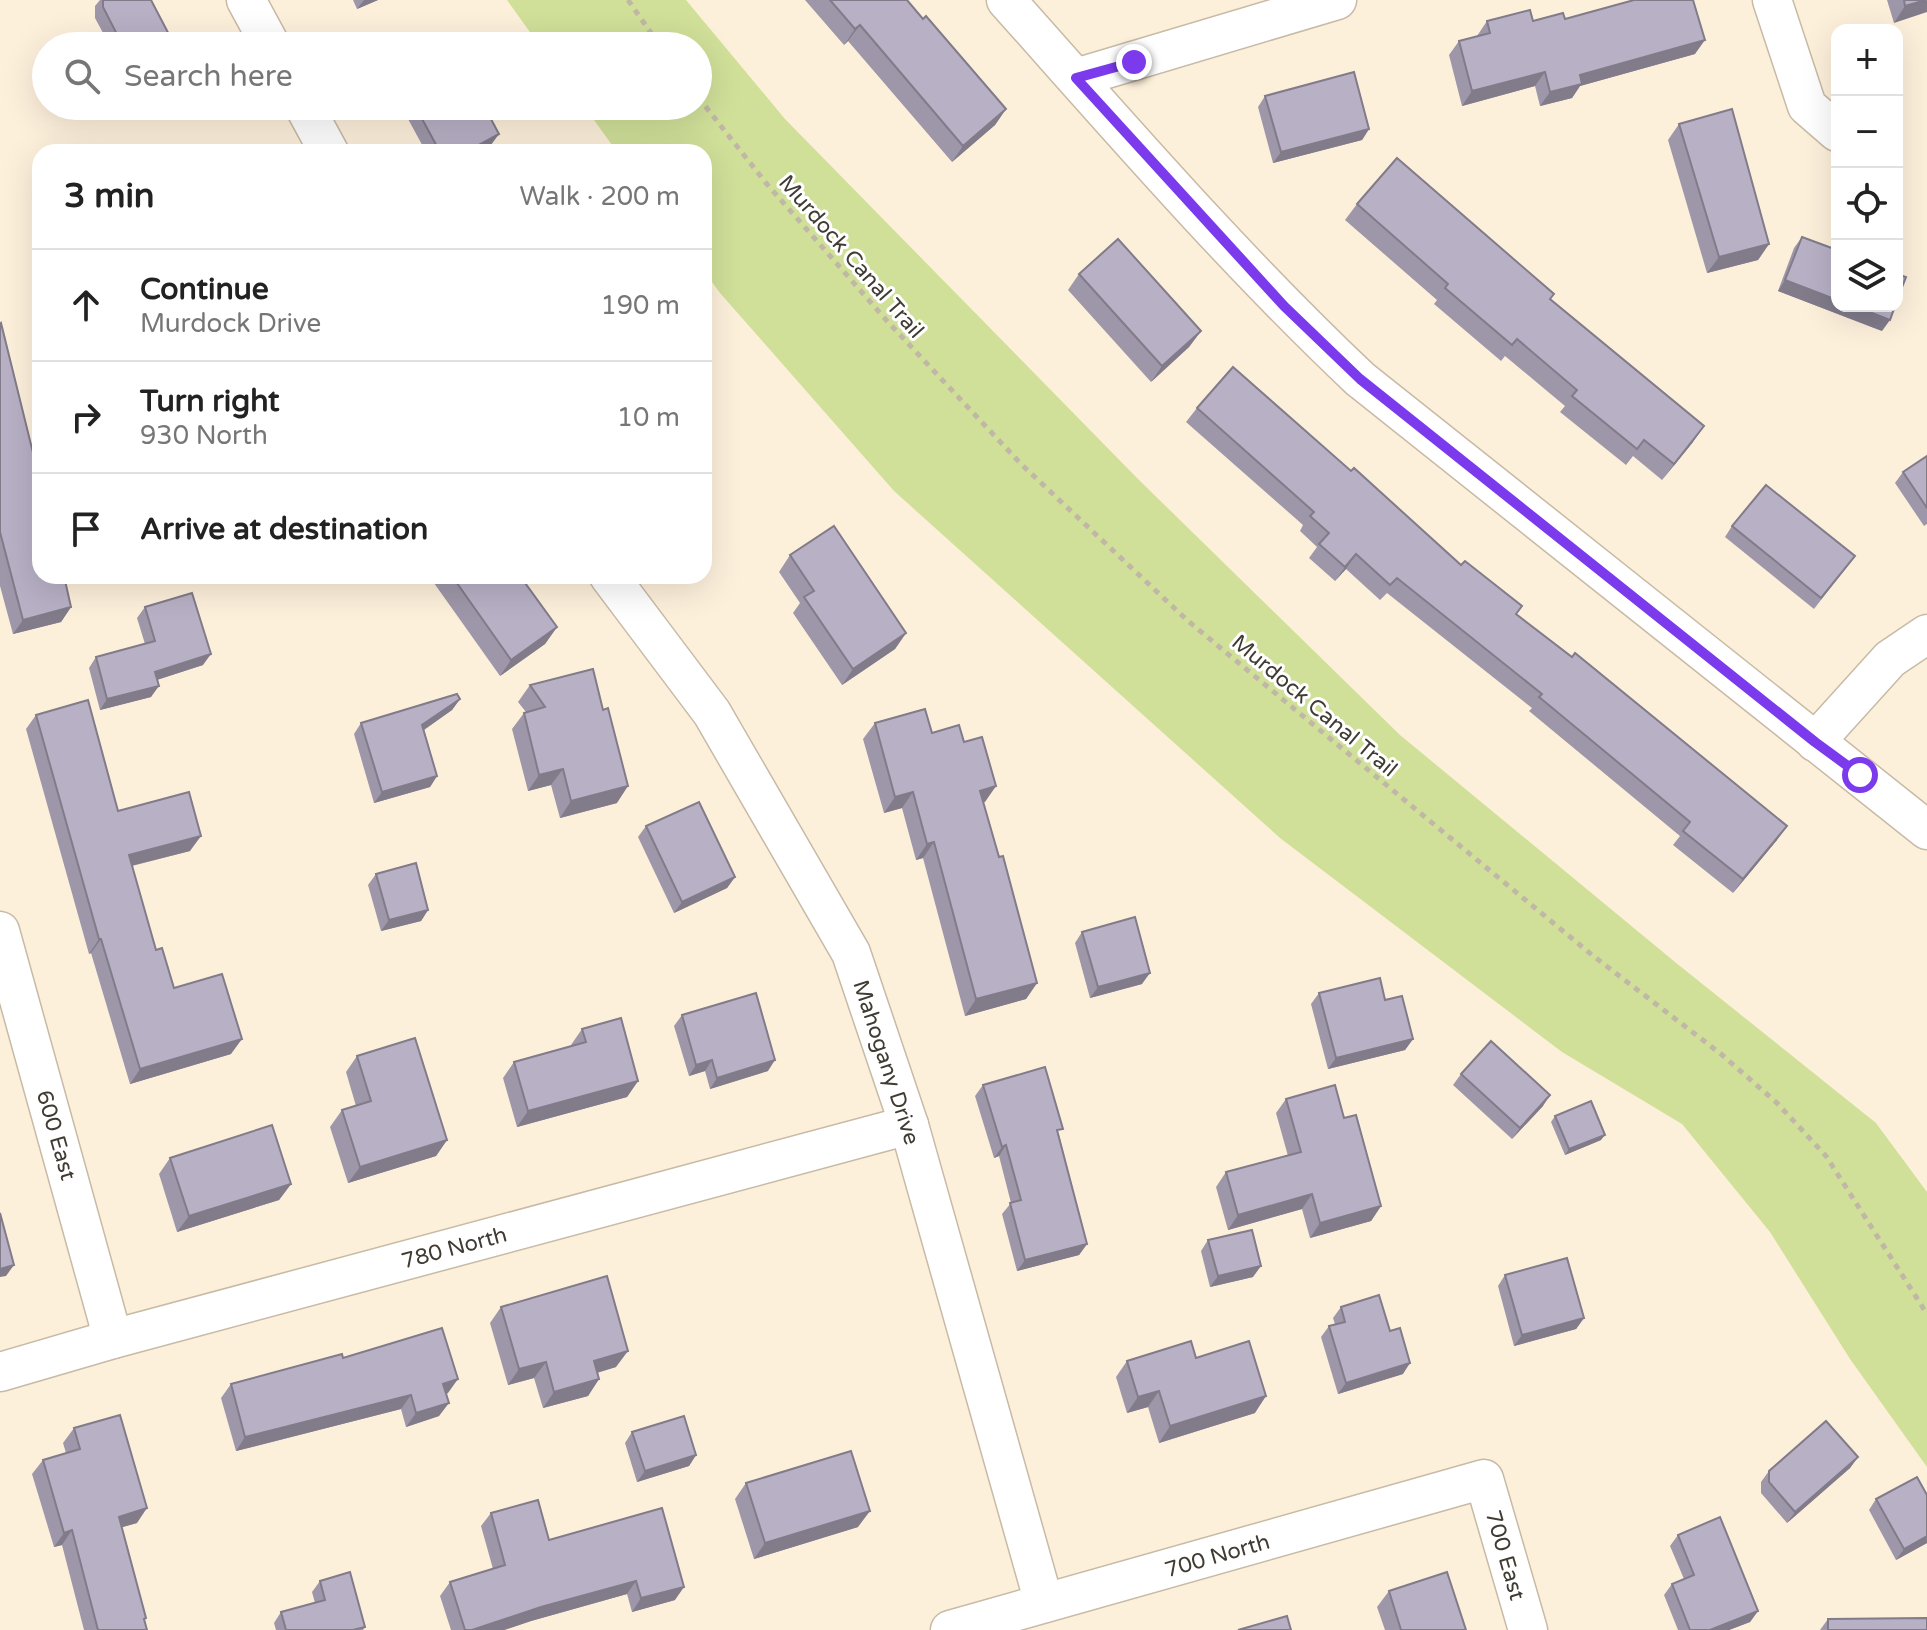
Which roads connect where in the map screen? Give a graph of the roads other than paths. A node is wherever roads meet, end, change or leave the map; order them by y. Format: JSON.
{"nodes":[{"id":1,"x":246,"y":0,"type":"edge"},
{"id":2,"x":1006,"y":0,"type":"edge"},
{"id":3,"x":1337,"y":0,"type":"edge"},
{"id":4,"x":1772,"y":0,"type":"edge"},
{"id":5,"x":263,"y":32,"type":"edge"},
{"id":6,"x":1076,"y":78,"type":"junction"},
{"id":7,"x":312,"y":120,"type":"edge"},
{"id":8,"x":1831,"y":127,"type":"edge"},
{"id":9,"x":325,"y":144,"type":"edge"},
{"id":10,"x":615,"y":584,"type":"edge"},
{"id":11,"x":1927,"y":634,"type":"edge"},
{"id":12,"x":1815,"y":742,"type":"junction"},
{"id":13,"x":1927,"y":830,"type":"edge"},
{"id":14,"x":0,"y":931,"type":"edge"},
{"id":15,"x":909,"y":1125,"type":"junction"},
{"id":16,"x":113,"y":1339,"type":"junction"},
{"id":17,"x":0,"y":1372,"type":"edge"},
{"id":18,"x":1484,"y":1479,"type":"joint"},
{"id":19,"x":1044,"y":1603,"type":"junction"},
{"id":20,"x":950,"y":1630,"type":"edge"},
{"id":21,"x":1528,"y":1630,"type":"edge"}],
"edges":[{"from":1,"to":5,"type":"street"},
{"from":2,"to":6,"type":"street"},
{"from":3,"to":6,"type":"street"},
{"from":4,"to":8,"type":"street"},
{"from":6,"to":12,"type":"street"},
{"from":7,"to":9,"type":"street"},
{"from":10,"to":15,"type":"street","name":"Mahogany Drive"},
{"from":11,"to":12,"type":"street"},
{"from":12,"to":13,"type":"street"},
{"from":14,"to":16,"type":"street","name":"600 East"},
{"from":15,"to":16,"type":"street","name":"780 North"},
{"from":15,"to":19,"type":"street","name":"Mahogany Drive"},
{"from":16,"to":17,"type":"street","name":"780 North"},
{"from":18,"to":19,"type":"street","name":"700 North"},
{"from":18,"to":21,"type":"street","name":"700 East"},
{"from":19,"to":20,"type":"street","name":"700 North"}]}
